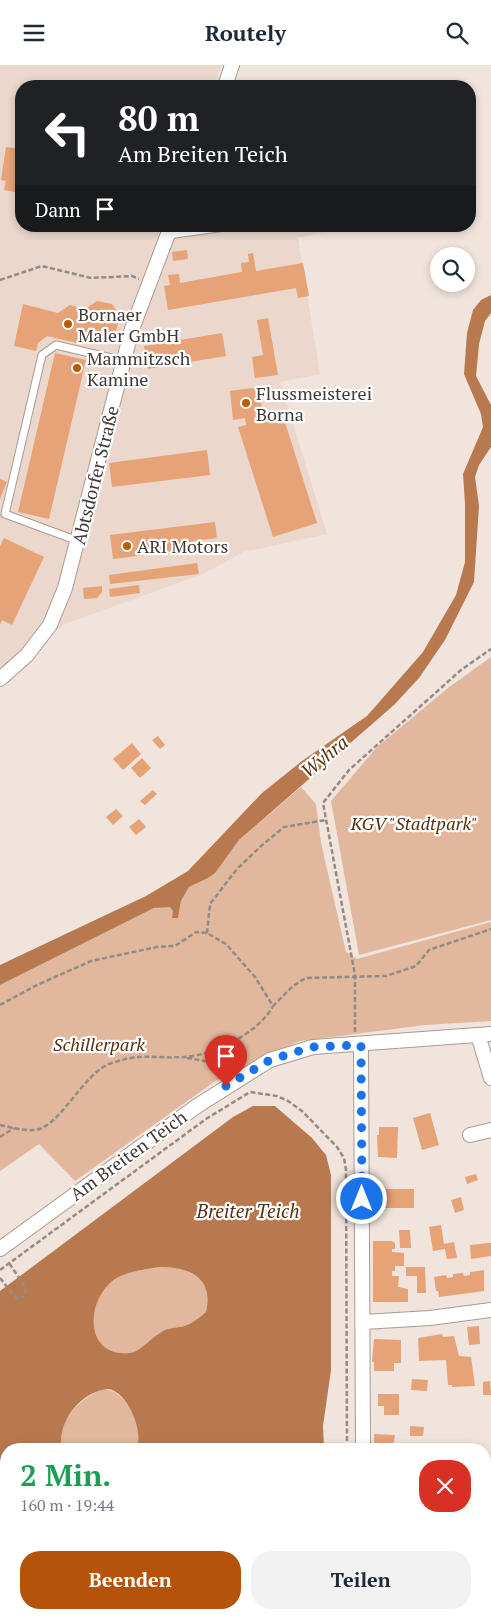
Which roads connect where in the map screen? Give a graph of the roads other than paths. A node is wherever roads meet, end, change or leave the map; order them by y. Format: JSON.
{"nodes":[{"id":1,"x":232,"y":65,"type":"edge"},
{"id":2,"x":227,"y":80,"type":"edge"},
{"id":3,"x":169,"y":232,"type":"edge"},
{"id":4,"x":124,"y":361,"type":"junction"},
{"id":5,"x":79,"y":541,"type":"junction"},
{"id":6,"x":0,"y":679,"type":"edge"},
{"id":7,"x":484,"y":1035,"type":"edge"},
{"id":8,"x":358,"y":1045,"type":"junction"},
{"id":9,"x":491,"y":1078,"type":"edge"},
{"id":10,"x":491,"y":1130,"type":"edge"},
{"id":11,"x":470,"y":1135,"type":"dead end"},
{"id":12,"x":0,"y":1249,"type":"edge"},
{"id":13,"x":491,"y":1310,"type":"edge"},
{"id":14,"x":363,"y":1321,"type":"junction"},
{"id":15,"x":363,"y":1443,"type":"edge"}],
"edges":[{"from":1,"to":2,"type":"street"},
{"from":3,"to":4,"type":"street","name":"Abtsdorfer Straße"},
{"from":4,"to":5,"type":"street","name":"Abtsdorfer Straße"},
{"from":4,"to":5,"type":"lane"},
{"from":5,"to":6,"type":"street","name":"Abtsdorfer Straße"},
{"from":7,"to":8,"type":"street","name":"Am Breiten Teich"},
{"from":7,"to":9,"type":"street"},
{"from":8,"to":12,"type":"street","name":"Am Breiten Teich"},
{"from":8,"to":14,"type":"street"},
{"from":10,"to":11,"type":"street"},
{"from":13,"to":14,"type":"street"},
{"from":14,"to":15,"type":"street"}]}
